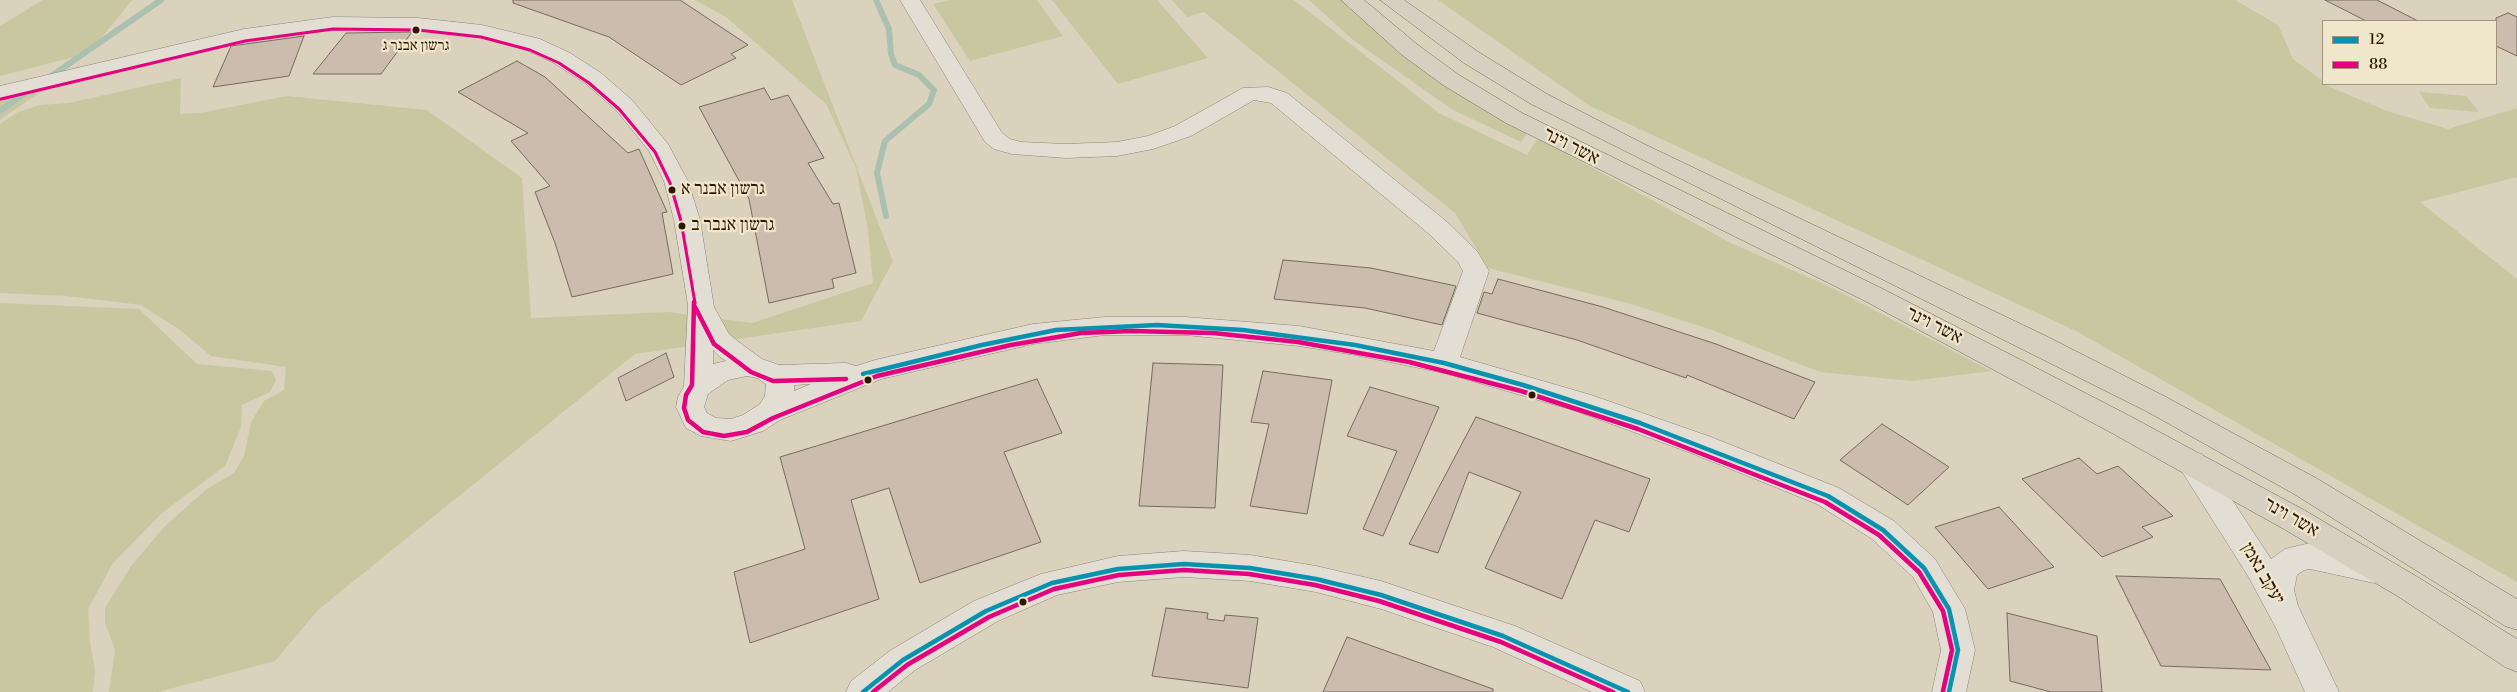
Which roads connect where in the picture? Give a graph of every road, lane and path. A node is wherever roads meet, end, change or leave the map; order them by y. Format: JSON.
{"nodes":[{"id":1,"x":910,"y":0,"type":"edge"},
{"id":2,"x":1351,"y":0,"type":"edge"},
{"id":3,"x":1390,"y":0,"type":"edge"},
{"id":4,"x":0,"y":93,"type":"edge"},
{"id":5,"x":700,"y":305,"type":"junction"},
{"id":6,"x":1444,"y":363,"type":"junction"},
{"id":7,"x":764,"y":370,"type":"junction"},
{"id":8,"x":875,"y":370,"type":"junction"},
{"id":9,"x":698,"y":387,"type":"junction"},
{"id":10,"x":770,"y":412,"type":"junction"},
{"id":11,"x":2191,"y":462,"type":"junction"},
{"id":12,"x":2383,"y":572,"type":"junction"},
{"id":13,"x":2282,"y":609,"type":"junction"},
{"id":14,"x":2517,"y":616,"type":"edge"},
{"id":15,"x":2517,"y":657,"type":"edge"},
{"id":16,"x":882,"y":682,"type":"edge"},
{"id":17,"x":863,"y":692,"type":"edge"},
{"id":18,"x":1628,"y":692,"type":"edge"},
{"id":19,"x":1949,"y":692,"type":"edge"},
{"id":20,"x":2322,"y":692,"type":"edge"}],
"edges":[{"from":1,"to":6,"type":"street"},
{"from":2,"to":11,"type":"main road","name":"אשר וינר"},
{"from":3,"to":14,"type":"main road","name":"אשר וינר"},
{"from":4,"to":5,"type":"street"},
{"from":5,"to":7,"type":"street"},
{"from":5,"to":9,"type":"street"},
{"from":6,"to":8,"type":"street"},
{"from":6,"to":19,"type":"street"},
{"from":7,"to":8,"type":"street"},
{"from":7,"to":9,"type":"street"},
{"from":7,"to":10,"type":"street"},
{"from":8,"to":10,"type":"street"},
{"from":9,"to":10,"type":"street"},
{"from":11,"to":12,"type":"main road","name":"אשר וינר"},
{"from":11,"to":13,"type":"street","name":"יעקב נאמן"},
{"from":12,"to":13,"type":"street"},
{"from":12,"to":15,"type":"main road","name":"אשר וינר"},
{"from":13,"to":20,"type":"street","name":"יעקב נאמן"},
{"from":16,"to":17,"type":"street"},
{"from":16,"to":18,"type":"street"}]}
